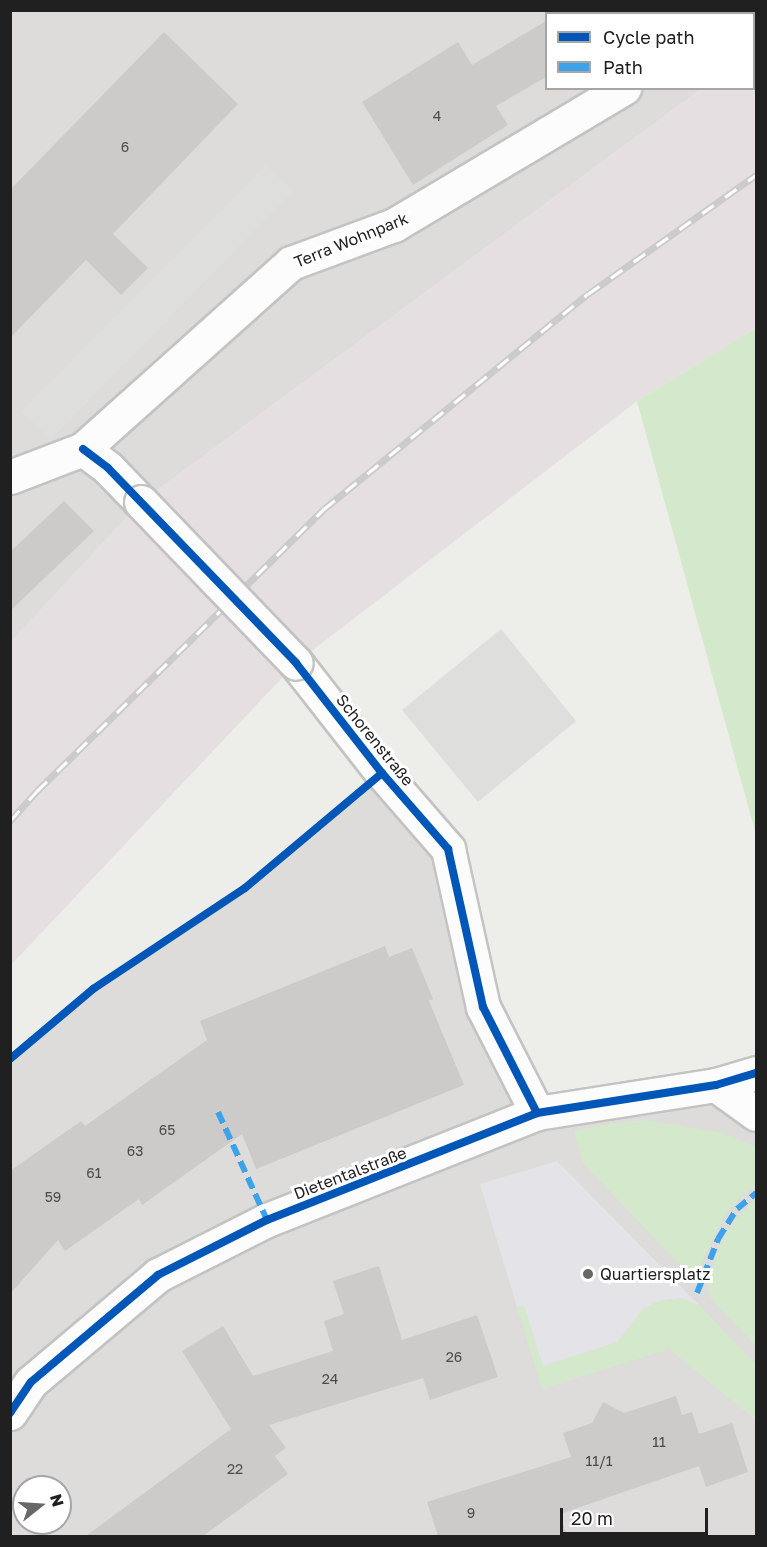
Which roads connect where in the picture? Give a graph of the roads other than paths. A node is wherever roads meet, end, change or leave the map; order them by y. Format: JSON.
{"nodes":[{"id":1,"x":621,"y":90,"type":"edge"},
{"id":2,"x":83,"y":449,"type":"junction"},
{"id":3,"x":10,"y":477,"type":"edge"},
{"id":4,"x":756,"y":1073,"type":"edge"},
{"id":5,"x":716,"y":1085,"type":"junction"},
{"id":6,"x":537,"y":1113,"type":"junction"},
{"id":7,"x":756,"y":1114,"type":"edge"},
{"id":8,"x":10,"y":1413,"type":"edge"}],
"edges":[{"from":1,"to":2,"type":"street","name":"Terra Wohnpark"},
{"from":2,"to":3,"type":"street","name":"Terra Wohnpark"},
{"from":2,"to":6,"type":"street","name":"Schorenstraße","bridge":true},
{"from":4,"to":5,"type":"street","name":"Dietentalstraße"},
{"from":5,"to":6,"type":"street","name":"Dietentalstraße"},
{"from":5,"to":7,"type":"street"},
{"from":6,"to":8,"type":"street","name":"Dietentalstraße"}]}
